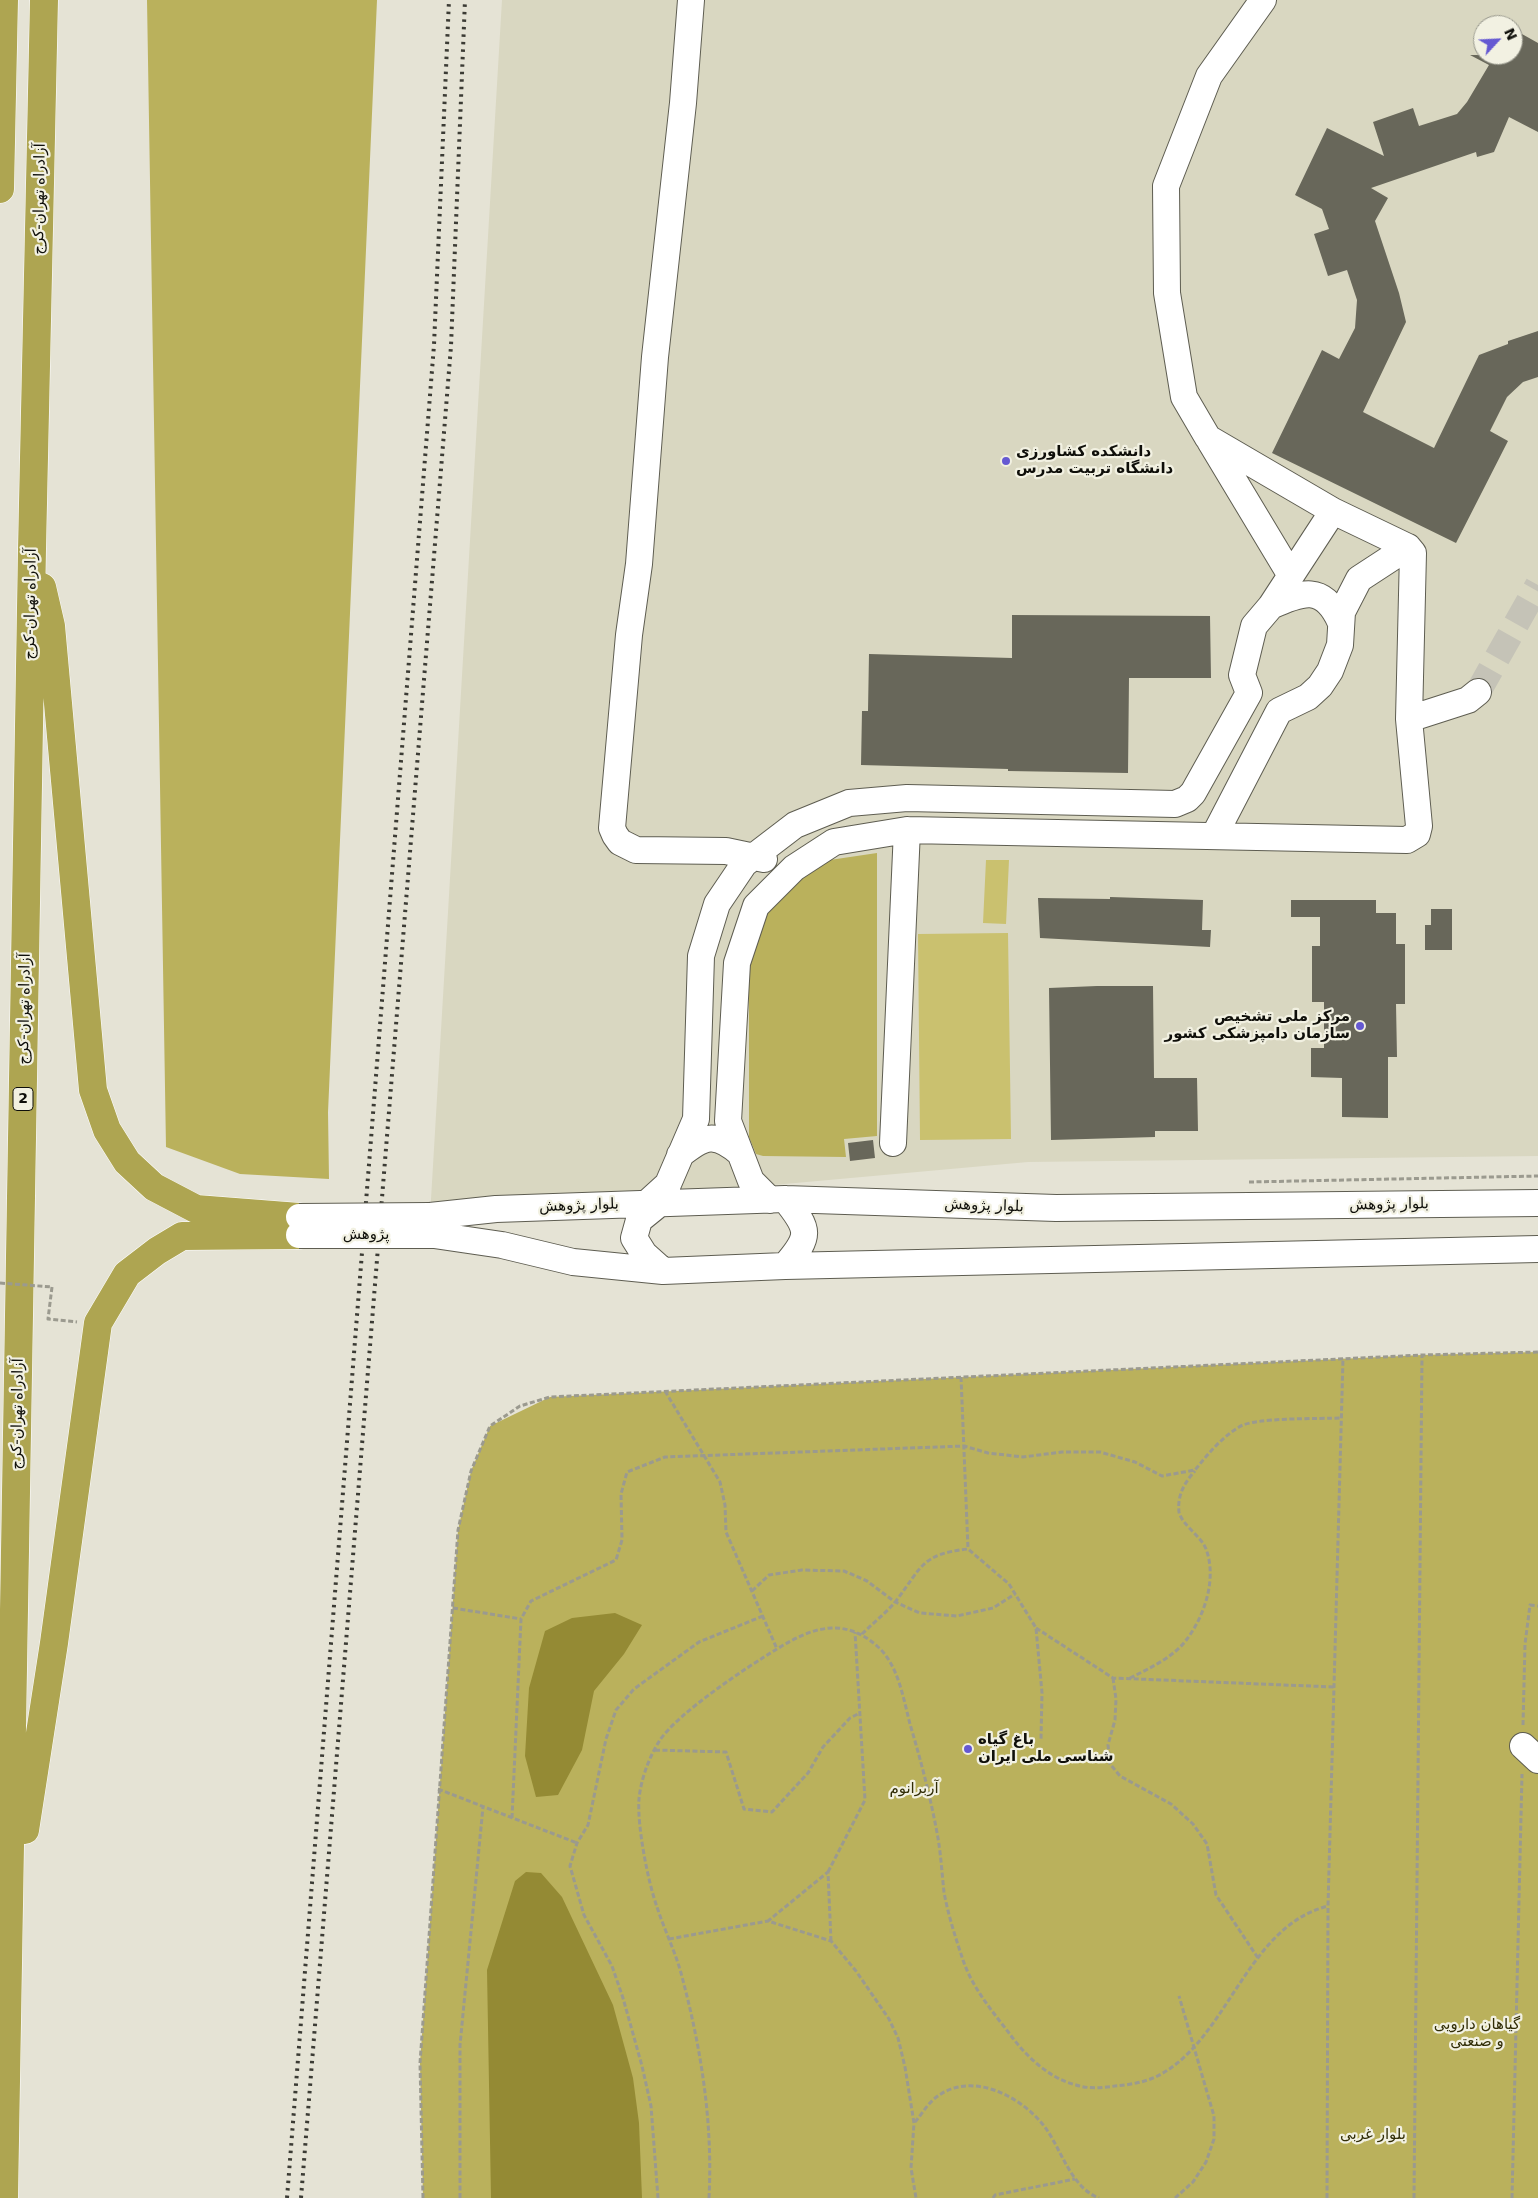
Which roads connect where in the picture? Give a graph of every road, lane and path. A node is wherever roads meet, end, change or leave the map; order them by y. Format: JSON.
{"nodes":[{"id":1,"x":4,"y":0,"type":"edge"},
{"id":2,"x":44,"y":0,"type":"edge"},
{"id":3,"x":691,"y":0,"type":"edge"},
{"id":4,"x":1263,"y":0,"type":"edge"},
{"id":5,"x":0,"y":189,"type":"edge"},
{"id":6,"x":1208,"y":438,"type":"junction"},
{"id":7,"x":1333,"y":511,"type":"junction"},
{"id":8,"x":1408,"y":547,"type":"junction"},
{"id":9,"x":32,"y":548,"type":"junction"},
{"id":10,"x":1290,"y":574,"type":"junction"},
{"id":11,"x":1271,"y":606,"type":"junction"},
{"id":12,"x":1340,"y":621,"type":"junction"},
{"id":13,"x":1478,"y":692,"type":"tunnel mouth"},
{"id":14,"x":1409,"y":719,"type":"junction"},
{"id":15,"x":907,"y":830,"type":"junction"},
{"id":16,"x":780,"y":836,"type":"junction"},
{"id":17,"x":1214,"y":836,"type":"junction"},
{"id":18,"x":755,"y":856,"type":"junction"},
{"id":19,"x":798,"y":866,"type":"junction"},
{"id":20,"x":777,"y":885,"type":"junction"},
{"id":21,"x":893,"y":1143,"type":"dead end"},
{"id":22,"x":740,"y":1154,"type":"junction"},
{"id":23,"x":680,"y":1155,"type":"junction"},
{"id":24,"x":1538,"y":1176,"type":"edge"},
{"id":25,"x":1242,"y":1182,"type":"dead end"},
{"id":26,"x":777,"y":1200,"type":"junction"},
{"id":27,"x":653,"y":1203,"type":"junction"},
{"id":28,"x":1538,"y":1203,"type":"edge"},
{"id":29,"x":299,"y":1226,"type":"junction"},
{"id":30,"x":432,"y":1226,"type":"junction"},
{"id":31,"x":1538,"y":1249,"type":"edge"},
{"id":32,"x":785,"y":1266,"type":"junction"},
{"id":33,"x":663,"y":1271,"type":"junction"},
{"id":34,"x":0,"y":1283,"type":"edge"},
{"id":35,"x":98,"y":1324,"type":"junction"},
{"id":36,"x":1538,"y":1352,"type":"edge"},
{"id":37,"x":1422,"y":1355,"type":"junction"},
{"id":38,"x":1343,"y":1358,"type":"junction"},
{"id":39,"x":961,"y":1377,"type":"junction"},
{"id":40,"x":665,"y":1392,"type":"junction"},
{"id":41,"x":1342,"y":1418,"type":"junction"},
{"id":42,"x":964,"y":1446,"type":"junction"},
{"id":43,"x":705,"y":1456,"type":"junction"},
{"id":44,"x":1195,"y":1470,"type":"junction"},
{"id":45,"x":968,"y":1549,"type":"junction"},
{"id":46,"x":752,"y":1591,"type":"junction"},
{"id":47,"x":1015,"y":1594,"type":"junction"},
{"id":48,"x":895,"y":1602,"type":"junction"},
{"id":49,"x":1538,"y":1606,"type":"edge"},
{"id":50,"x":453,"y":1608,"type":"junction"},
{"id":51,"x":763,"y":1616,"type":"junction"},
{"id":52,"x":521,"y":1619,"type":"junction"},
{"id":53,"x":1036,"y":1628,"type":"junction"},
{"id":54,"x":855,"y":1632,"type":"junction"},
{"id":55,"x":862,"y":1634,"type":"junction"},
{"id":56,"x":777,"y":1649,"type":"junction"},
{"id":57,"x":1113,"y":1678,"type":"junction"},
{"id":58,"x":1128,"y":1679,"type":"junction"},
{"id":59,"x":1334,"y":1687,"type":"junction"},
{"id":60,"x":860,"y":1713,"type":"junction"},
{"id":61,"x":1041,"y":1739,"type":"dead end"},
{"id":62,"x":655,"y":1750,"type":"junction"},
{"id":63,"x":1530,"y":1753,"type":"edge"},
{"id":64,"x":438,"y":1789,"type":"junction"},
{"id":65,"x":483,"y":1807,"type":"junction"},
{"id":66,"x":512,"y":1818,"type":"junction"},
{"id":67,"x":577,"y":1842,"type":"junction"},
{"id":68,"x":828,"y":1872,"type":"junction"},
{"id":69,"x":1328,"y":1906,"type":"junction"},
{"id":70,"x":768,"y":1921,"type":"junction"},
{"id":71,"x":9,"y":1928,"type":"junction"},
{"id":72,"x":669,"y":1939,"type":"junction"},
{"id":73,"x":831,"y":1941,"type":"junction"},
{"id":74,"x":1258,"y":1958,"type":"junction"},
{"id":75,"x":1179,"y":1996,"type":"dead end"},
{"id":76,"x":1194,"y":2048,"type":"junction"},
{"id":77,"x":914,"y":2123,"type":"junction"},
{"id":78,"x":1075,"y":2179,"type":"junction"},
{"id":79,"x":4,"y":2198,"type":"edge"},
{"id":80,"x":423,"y":2198,"type":"edge"},
{"id":81,"x":460,"y":2198,"type":"edge"},
{"id":82,"x":658,"y":2198,"type":"edge"},
{"id":83,"x":709,"y":2198,"type":"edge"},
{"id":84,"x":916,"y":2198,"type":"edge"},
{"id":85,"x":993,"y":2198,"type":"edge"},
{"id":86,"x":1100,"y":2198,"type":"edge"},
{"id":87,"x":1175,"y":2198,"type":"edge"},
{"id":88,"x":1327,"y":2198,"type":"edge"},
{"id":89,"x":1414,"y":2198,"type":"edge"},
{"id":90,"x":1512,"y":2198,"type":"edge"}],
"edges":[{"from":1,"to":5,"type":"highway"},
{"from":2,"to":9,"type":"highway","name":"آزادراه تهران-کرج","number":"2"},
{"from":3,"to":18,"type":"street"},
{"from":4,"to":6,"type":"street"},
{"from":6,"to":7,"type":"street"},
{"from":6,"to":10,"type":"street"},
{"from":7,"to":8,"type":"street"},
{"from":7,"to":10,"type":"street"},
{"from":8,"to":12,"type":"street"},
{"from":8,"to":14,"type":"street"},
{"from":9,"to":29,"type":"highway"},
{"from":9,"to":71,"type":"highway","name":"آزادراه تهران-کرج","number":"2"},
{"from":10,"to":11,"type":"street"},
{"from":11,"to":12,"type":"street"},
{"from":11,"to":16,"type":"street"},
{"from":12,"to":17,"type":"street"},
{"from":13,"to":14,"type":"street"},
{"from":14,"to":17,"type":"street"},
{"from":15,"to":17,"type":"street"},
{"from":15,"to":19,"type":"street"},
{"from":15,"to":21,"type":"street"},
{"from":16,"to":18,"type":"street"},
{"from":16,"to":19,"type":"street"},
{"from":18,"to":20,"type":"street"},
{"from":18,"to":23,"type":"street"},
{"from":19,"to":20,"type":"street"},
{"from":20,"to":22,"type":"street"},
{"from":22,"to":23,"type":"street"},
{"from":22,"to":26,"type":"street"},
{"from":23,"to":27,"type":"street"},
{"from":24,"to":25,"type":"path"},
{"from":26,"to":27,"type":"street","name":"بلوار پژوهش"},
{"from":26,"to":28,"type":"street","name":"بلوار پژوهش"},
{"from":26,"to":32,"type":"street"},
{"from":27,"to":30,"type":"street","name":"بلوار پژوهش"},
{"from":27,"to":33,"type":"street"},
{"from":29,"to":30,"type":"street","name":"پژوهش","bridge":true},
{"from":29,"to":35,"type":"highway"},
{"from":30,"to":33,"type":"street"},
{"from":31,"to":32,"type":"street"},
{"from":32,"to":33,"type":"street"},
{"from":34,"to":35,"type":"path","bridge":true},
{"from":35,"to":71,"type":"highway"},
{"from":36,"to":37,"type":"path"},
{"from":37,"to":38,"type":"path"},
{"from":37,"to":89,"type":"path"},
{"from":38,"to":39,"type":"path"},
{"from":38,"to":41,"type":"path"},
{"from":39,"to":40,"type":"path"},
{"from":39,"to":42,"type":"path"},
{"from":40,"to":43,"type":"path"},
{"from":40,"to":50,"type":"path"},
{"from":41,"to":44,"type":"path"},
{"from":41,"to":59,"type":"path"},
{"from":42,"to":43,"type":"path"},
{"from":42,"to":44,"type":"path"},
{"from":42,"to":45,"type":"path"},
{"from":43,"to":46,"type":"path"},
{"from":43,"to":52,"type":"path"},
{"from":44,"to":58,"type":"path"},
{"from":45,"to":47,"type":"path"},
{"from":45,"to":48,"type":"path"},
{"from":46,"to":48,"type":"path"},
{"from":46,"to":51,"type":"path"},
{"from":47,"to":48,"type":"path"},
{"from":47,"to":53,"type":"path"},
{"from":48,"to":55,"type":"path"},
{"from":49,"to":63,"type":"path"},
{"from":50,"to":52,"type":"path"},
{"from":50,"to":64,"type":"path"},
{"from":51,"to":56,"type":"path"},
{"from":51,"to":67,"type":"path"},
{"from":52,"to":66,"type":"path"},
{"from":53,"to":57,"type":"path"},
{"from":53,"to":61,"type":"path"},
{"from":54,"to":55,"type":"path"},
{"from":54,"to":56,"type":"path"},
{"from":54,"to":60,"type":"path"},
{"from":55,"to":76,"type":"path"},
{"from":56,"to":62,"type":"path"},
{"from":57,"to":58,"type":"path"},
{"from":57,"to":74,"type":"path"},
{"from":58,"to":59,"type":"path"},
{"from":59,"to":69,"type":"path"},
{"from":60,"to":62,"type":"path"},
{"from":60,"to":68,"type":"path"},
{"from":62,"to":72,"type":"path"},
{"from":63,"to":90,"type":"path"},
{"from":64,"to":65,"type":"path"},
{"from":64,"to":80,"type":"path"},
{"from":65,"to":66,"type":"path"},
{"from":65,"to":81,"type":"path"},
{"from":66,"to":67,"type":"path"},
{"from":67,"to":82,"type":"path"},
{"from":68,"to":70,"type":"path"},
{"from":68,"to":73,"type":"path"},
{"from":69,"to":74,"type":"path"},
{"from":69,"to":88,"type":"path"},
{"from":70,"to":72,"type":"path"},
{"from":70,"to":73,"type":"path"},
{"from":71,"to":79,"type":"highway","name":"آزادراه تهران-کرج","number":"2"},
{"from":72,"to":83,"type":"path"},
{"from":73,"to":77,"type":"path"},
{"from":74,"to":76,"type":"path"},
{"from":75,"to":76,"type":"path"},
{"from":76,"to":87,"type":"path"},
{"from":77,"to":78,"type":"path"},
{"from":77,"to":84,"type":"path"},
{"from":78,"to":85,"type":"path"},
{"from":78,"to":86,"type":"path"}]}
